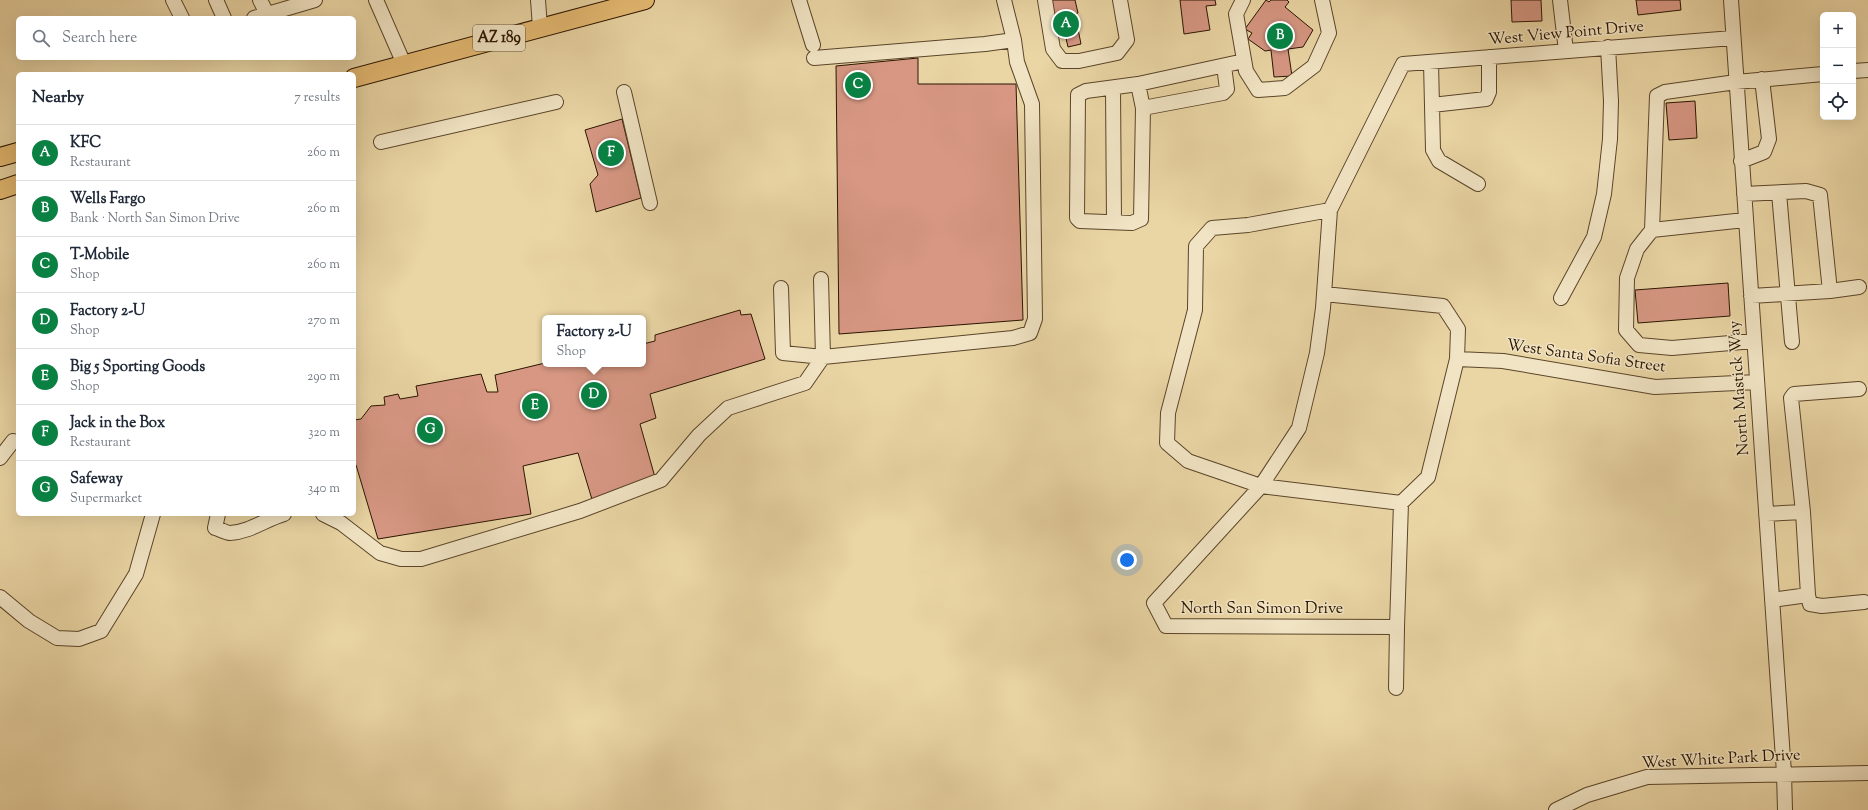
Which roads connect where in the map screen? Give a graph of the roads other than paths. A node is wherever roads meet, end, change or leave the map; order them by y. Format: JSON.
{"nodes":[{"id":1,"x":173,"y":0,"type":"edge"},
{"id":2,"x":216,"y":0,"type":"edge"},
{"id":3,"x":260,"y":0,"type":"edge"},
{"id":4,"x":315,"y":0,"type":"edge"},
{"id":5,"x":376,"y":0,"type":"edge"},
{"id":6,"x":538,"y":0,"type":"edge"},
{"id":7,"x":645,"y":0,"type":"edge"},
{"id":8,"x":799,"y":0,"type":"edge"},
{"id":9,"x":1004,"y":0,"type":"edge"},
{"id":10,"x":1045,"y":0,"type":"edge"},
{"id":11,"x":1120,"y":0,"type":"edge"},
{"id":12,"x":1243,"y":0,"type":"edge"},
{"id":13,"x":1322,"y":0,"type":"edge"},
{"id":14,"x":1560,"y":0,"type":"edge"},
{"id":15,"x":1731,"y":0,"type":"edge"},
{"id":16,"x":298,"y":2,"type":"edge"},
{"id":17,"x":181,"y":16,"type":"edge"},
{"id":18,"x":223,"y":16,"type":"edge"},
{"id":19,"x":260,"y":16,"type":"edge"},
{"id":20,"x":540,"y":27,"type":"junction"},
{"id":21,"x":1733,"y":38,"type":"junction"},
{"id":22,"x":1014,"y":40,"type":"junction"},
{"id":23,"x":1608,"y":47,"type":"junction"},
{"id":24,"x":1566,"y":51,"type":"junction"},
{"id":25,"x":1489,"y":57,"type":"junction"},
{"id":26,"x":1244,"y":61,"type":"junction"},
{"id":27,"x":1431,"y":62,"type":"junction"},
{"id":28,"x":404,"y":64,"type":"junction"},
{"id":29,"x":1403,"y":64,"type":"joint"},
{"id":30,"x":1224,"y":66,"type":"junction"},
{"id":31,"x":1868,"y":70,"type":"edge"},
{"id":32,"x":1856,"y":72,"type":"edge"},
{"id":33,"x":1820,"y":74,"type":"edge"},
{"id":34,"x":356,"y":77,"type":"edge"},
{"id":35,"x":1762,"y":79,"type":"junction"},
{"id":36,"x":1736,"y":82,"type":"junction"},
{"id":37,"x":1138,"y":84,"type":"junction"},
{"id":38,"x":1112,"y":88,"type":"junction"},
{"id":39,"x":624,"y":92,"type":"dead end"},
{"id":40,"x":556,"y":102,"type":"dead end"},
{"id":41,"x":1432,"y":105,"type":"junction"},
{"id":42,"x":1143,"y":108,"type":"junction"},
{"id":43,"x":381,"y":142,"type":"dead end"},
{"id":44,"x":16,"y":152,"type":"edge"},
{"id":45,"x":0,"y":156,"type":"edge"},
{"id":46,"x":1741,"y":161,"type":"junction"},
{"id":47,"x":1478,"y":184,"type":"dead end"},
{"id":48,"x":16,"y":185,"type":"edge"},
{"id":49,"x":0,"y":190,"type":"edge"},
{"id":50,"x":1779,"y":192,"type":"junction"},
{"id":51,"x":1744,"y":194,"type":"junction"},
{"id":52,"x":650,"y":203,"type":"dead end"},
{"id":53,"x":1330,"y":210,"type":"junction"},
{"id":54,"x":1745,"y":220,"type":"junction"},
{"id":55,"x":1114,"y":222,"type":"junction"},
{"id":56,"x":1652,"y":230,"type":"junction"},
{"id":57,"x":821,"y":279,"type":"dead end"},
{"id":58,"x":1859,"y":287,"type":"dead end"},
{"id":59,"x":781,"y":288,"type":"dead end"},
{"id":60,"x":1830,"y":291,"type":"junction"},
{"id":61,"x":1324,"y":294,"type":"junction"},
{"id":62,"x":1787,"y":294,"type":"junction"},
{"id":63,"x":1751,"y":296,"type":"junction"},
{"id":64,"x":1561,"y":298,"type":"dead end"},
{"id":65,"x":1754,"y":341,"type":"junction"},
{"id":66,"x":1792,"y":342,"type":"dead end"},
{"id":67,"x":823,"y":357,"type":"junction"},
{"id":68,"x":1457,"y":359,"type":"junction"},
{"id":69,"x":1757,"y":382,"type":"junction"},
{"id":70,"x":1859,"y":389,"type":"dead end"},
{"id":71,"x":13,"y":441,"type":"dead end"},
{"id":72,"x":0,"y":458,"type":"edge"},
{"id":73,"x":1261,"y":486,"type":"junction"},
{"id":74,"x":1400,"y":503,"type":"junction"},
{"id":75,"x":1803,"y":512,"type":"junction"},
{"id":76,"x":1766,"y":514,"type":"junction"},
{"id":77,"x":152,"y":516,"type":"edge"},
{"id":78,"x":218,"y":516,"type":"edge"},
{"id":79,"x":276,"y":516,"type":"edge"},
{"id":80,"x":327,"y":516,"type":"edge"},
{"id":81,"x":1808,"y":595,"type":"junction"},
{"id":82,"x":0,"y":597,"type":"edge"},
{"id":83,"x":1772,"y":600,"type":"junction"},
{"id":84,"x":1864,"y":602,"type":"dead end"},
{"id":85,"x":1397,"y":626,"type":"junction"},
{"id":86,"x":1396,"y":688,"type":"dead end"},
{"id":87,"x":1868,"y":773,"type":"edge"},
{"id":88,"x":1784,"y":774,"type":"junction"},
{"id":89,"x":1556,"y":810,"type":"edge"},
{"id":90,"x":1785,"y":810,"type":"edge"}],
"edges":[{"from":1,"to":17,"type":"street"},
{"from":2,"to":18,"type":"street"},
{"from":3,"to":19,"type":"street"},
{"from":4,"to":16,"type":"street"},
{"from":5,"to":28,"type":"street"},
{"from":6,"to":20,"type":"street"},
{"from":7,"to":20,"type":"main road","number":"AZ 189"},
{"from":8,"to":22,"type":"street"},
{"from":9,"to":22,"type":"street"},
{"from":10,"to":11,"type":"street"},
{"from":12,"to":26,"type":"street"},
{"from":13,"to":26,"type":"street"},
{"from":14,"to":24,"type":"street"},
{"from":15,"to":21,"type":"street","name":"North Mastick Way"},
{"from":16,"to":19,"type":"street"},
{"from":20,"to":28,"type":"main road","number":"AZ 189"},
{"from":21,"to":23,"type":"street","name":"West View Point Drive"},
{"from":21,"to":36,"type":"street","name":"North Mastick Way"},
{"from":22,"to":67,"type":"street"},
{"from":23,"to":24,"type":"street","name":"West View Point Drive"},
{"from":23,"to":64,"type":"street"},
{"from":24,"to":25,"type":"street","name":"West View Point Drive"},
{"from":25,"to":27,"type":"street","name":"West View Point Drive"},
{"from":25,"to":41,"type":"street"},
{"from":26,"to":30,"type":"street"},
{"from":27,"to":29,"type":"street","name":"West View Point Drive"},
{"from":27,"to":41,"type":"street"},
{"from":28,"to":34,"type":"main road","number":"AZ 189"},
{"from":29,"to":53,"type":"street","name":"North San Simon Drive"},
{"from":30,"to":37,"type":"street"},
{"from":30,"to":42,"type":"street"},
{"from":31,"to":32,"type":"street"},
{"from":33,"to":35,"type":"street"},
{"from":35,"to":36,"type":"street"},
{"from":35,"to":46,"type":"street"},
{"from":36,"to":46,"type":"street","name":"North Mastick Way"},
{"from":36,"to":56,"type":"street"},
{"from":37,"to":38,"type":"street"},
{"from":37,"to":42,"type":"street"},
{"from":38,"to":55,"type":"street"},
{"from":38,"to":55,"type":"street"},
{"from":39,"to":52,"type":"street"},
{"from":40,"to":43,"type":"street"},
{"from":41,"to":47,"type":"street"},
{"from":42,"to":55,"type":"street"},
{"from":44,"to":45,"type":"main road"},
{"from":46,"to":51,"type":"street","name":"North Mastick Way"},
{"from":48,"to":49,"type":"main road"},
{"from":50,"to":51,"type":"street"},
{"from":50,"to":60,"type":"street"},
{"from":50,"to":62,"type":"street"},
{"from":51,"to":54,"type":"street","name":"North Mastick Way"},
{"from":53,"to":61,"type":"street","name":"North San Simon Drive"},
{"from":53,"to":73,"type":"street"},
{"from":54,"to":56,"type":"street"},
{"from":54,"to":63,"type":"street","name":"North Mastick Way"},
{"from":56,"to":65,"type":"street"},
{"from":57,"to":67,"type":"street"},
{"from":58,"to":60,"type":"street"},
{"from":59,"to":67,"type":"street"},
{"from":60,"to":62,"type":"street"},
{"from":61,"to":68,"type":"street"},
{"from":61,"to":73,"type":"street","name":"North San Simon Drive"},
{"from":62,"to":63,"type":"street"},
{"from":62,"to":66,"type":"street"},
{"from":63,"to":65,"type":"street","name":"North Mastick Way"},
{"from":65,"to":69,"type":"street","name":"North Mastick Way"},
{"from":67,"to":80,"type":"street"},
{"from":68,"to":69,"type":"street","name":"West Santa Sofia Street"},
{"from":68,"to":74,"type":"street"},
{"from":69,"to":76,"type":"street","name":"North Mastick Way"},
{"from":70,"to":75,"type":"street"},
{"from":71,"to":72,"type":"street"},
{"from":73,"to":74,"type":"street"},
{"from":73,"to":85,"type":"street","name":"North San Simon Drive"},
{"from":74,"to":85,"type":"street"},
{"from":75,"to":76,"type":"street"},
{"from":75,"to":81,"type":"street"},
{"from":76,"to":83,"type":"street","name":"North Mastick Way"},
{"from":77,"to":82,"type":"street"},
{"from":78,"to":79,"type":"street"},
{"from":81,"to":83,"type":"street"},
{"from":81,"to":84,"type":"street"},
{"from":83,"to":88,"type":"street","name":"North Mastick Way"},
{"from":85,"to":86,"type":"street"},
{"from":87,"to":88,"type":"street","name":"West White Park Drive"},
{"from":88,"to":89,"type":"street","name":"West White Park Drive"},
{"from":88,"to":90,"type":"street","name":"North Mastick Way"}]}
